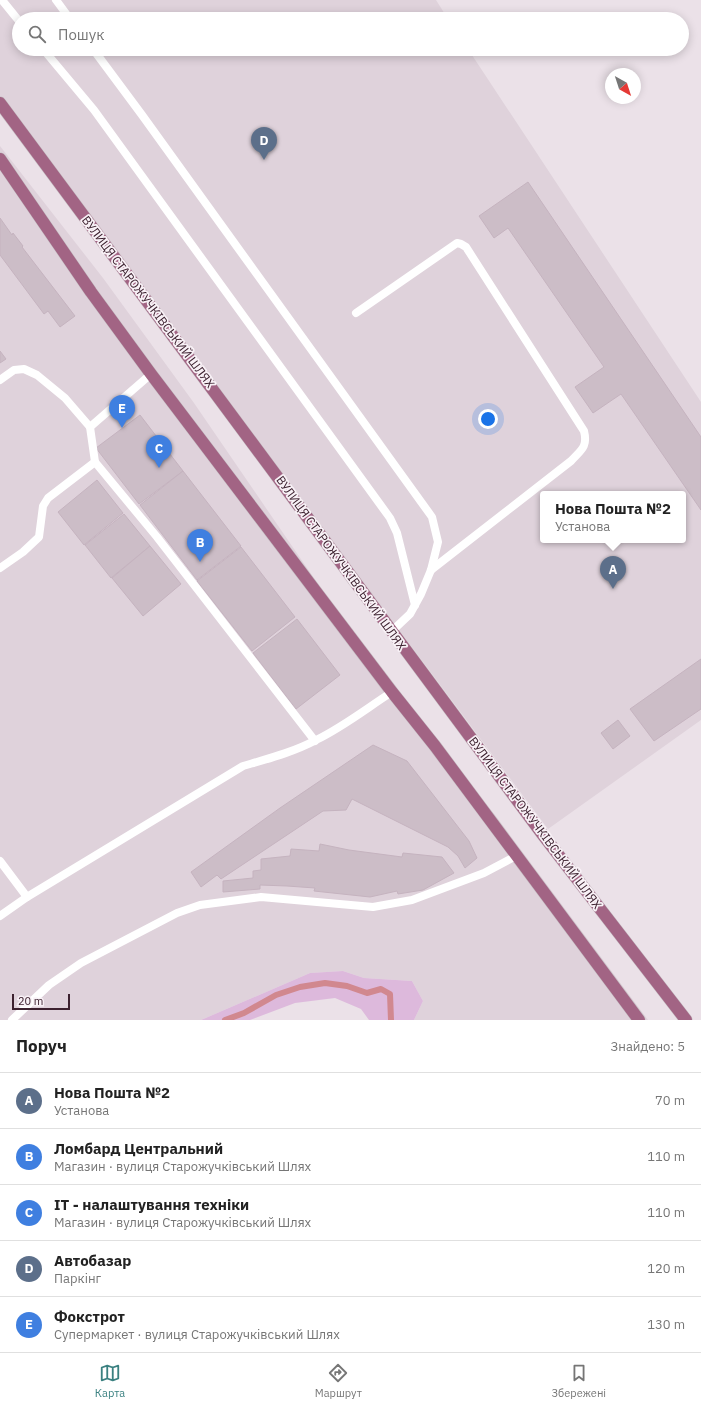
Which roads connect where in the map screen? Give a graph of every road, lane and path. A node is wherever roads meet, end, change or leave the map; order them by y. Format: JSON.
{"nodes":[{"id":1,"x":2,"y":0,"type":"edge"},
{"id":2,"x":56,"y":0,"type":"edge"},
{"id":3,"x":12,"y":12,"type":"edge"},
{"id":4,"x":65,"y":12,"type":"edge"},
{"id":5,"x":49,"y":56,"type":"edge"},
{"id":6,"x":98,"y":56,"type":"edge"},
{"id":7,"x":0,"y":103,"type":"edge"},
{"id":8,"x":0,"y":159,"type":"edge"},
{"id":9,"x":356,"y":313,"type":"dead end"},
{"id":10,"x":151,"y":374,"type":"junction"},
{"id":11,"x":0,"y":380,"type":"edge"},
{"id":12,"x":90,"y":427,"type":"junction"},
{"id":13,"x":95,"y":462,"type":"junction"},
{"id":14,"x":0,"y":568,"type":"edge"},
{"id":15,"x":431,"y":570,"type":"junction"},
{"id":16,"x":415,"y":605,"type":"junction"},
{"id":17,"x":392,"y":631,"type":"junction"},
{"id":18,"x":392,"y":692,"type":"junction"},
{"id":19,"x":315,"y":741,"type":"junction"},
{"id":20,"x":516,"y":856,"type":"junction"},
{"id":21,"x":0,"y":861,"type":"edge"},
{"id":22,"x":28,"y":897,"type":"junction"},
{"id":23,"x":0,"y":916,"type":"edge"},
{"id":24,"x":12,"y":1020,"type":"edge"},
{"id":25,"x":639,"y":1020,"type":"edge"},
{"id":26,"x":686,"y":1020,"type":"edge"}],
"edges":[{"from":1,"to":3,"type":"lane"},
{"from":2,"to":4,"type":"lane"},
{"from":5,"to":16,"type":"lane"},
{"from":6,"to":15,"type":"lane"},
{"from":7,"to":17,"type":"main road","name":"ВУЛИЦЯ СТАРОЖУЧКІВСЬКИЙ ШЛЯХ"},
{"from":8,"to":10,"type":"main road"},
{"from":9,"to":15,"type":"lane"},
{"from":10,"to":12,"type":"lane"},
{"from":10,"to":18,"type":"main road"},
{"from":11,"to":12,"type":"lane"},
{"from":12,"to":13,"type":"lane"},
{"from":13,"to":14,"type":"lane"},
{"from":13,"to":19,"type":"lane"},
{"from":15,"to":16,"type":"lane"},
{"from":16,"to":17,"type":"lane"},
{"from":17,"to":26,"type":"main road","name":"ВУЛИЦЯ СТАРОЖУЧКІВСЬКИЙ ШЛЯХ"},
{"from":18,"to":19,"type":"lane"},
{"from":18,"to":20,"type":"main road"},
{"from":19,"to":22,"type":"lane"},
{"from":20,"to":24,"type":"lane"},
{"from":20,"to":25,"type":"main road"},
{"from":21,"to":22,"type":"lane"},
{"from":22,"to":23,"type":"lane"}]}
